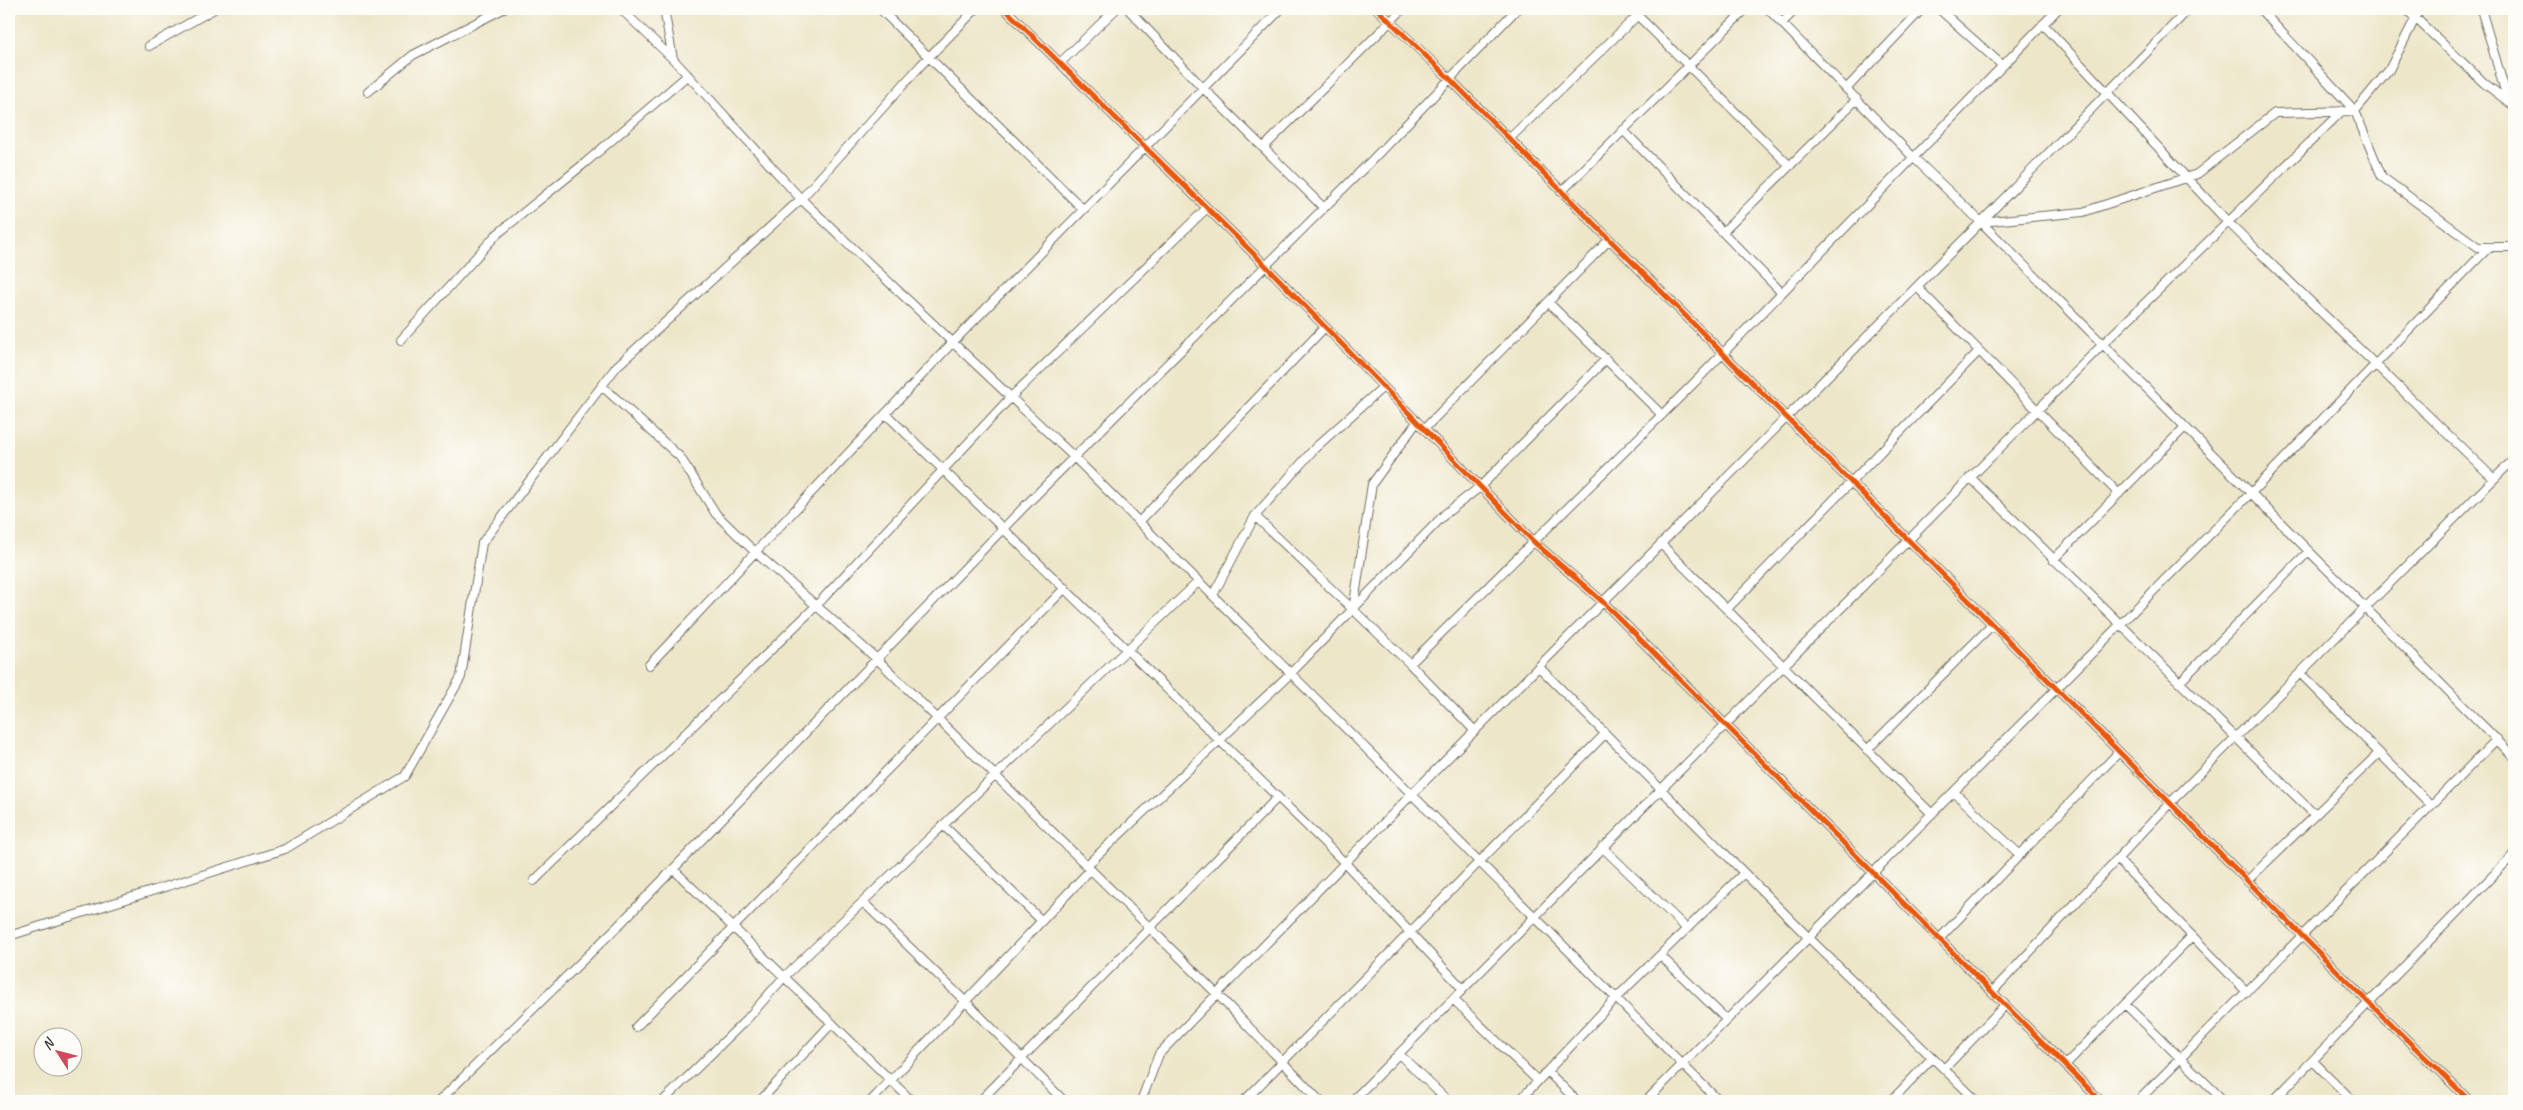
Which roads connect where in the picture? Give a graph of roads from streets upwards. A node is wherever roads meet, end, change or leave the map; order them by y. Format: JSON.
{"nodes":[{"id":1,"x":214,"y":9,"type":"edge"},
{"id":2,"x":504,"y":9,"type":"edge"},
{"id":3,"x":621,"y":9,"type":"edge"},
{"id":4,"x":664,"y":9,"type":"edge"},
{"id":5,"x":880,"y":9,"type":"edge"},
{"id":6,"x":976,"y":9,"type":"edge"},
{"id":7,"x":1005,"y":9,"type":"edge"},
{"id":8,"x":1116,"y":9,"type":"edge"},
{"id":9,"x":1128,"y":9,"type":"edge"},
{"id":10,"x":1281,"y":9,"type":"edge"},
{"id":11,"x":1377,"y":9,"type":"edge"},
{"id":12,"x":1403,"y":9,"type":"edge"},
{"id":13,"x":1517,"y":9,"type":"edge"},
{"id":14,"x":1631,"y":9,"type":"edge"},
{"id":15,"x":1746,"y":9,"type":"edge"},
{"id":16,"x":1768,"y":9,"type":"edge"},
{"id":17,"x":1796,"y":9,"type":"edge"},
{"id":18,"x":1922,"y":9,"type":"edge"},
{"id":19,"x":1938,"y":9,"type":"edge"},
{"id":20,"x":2058,"y":9,"type":"edge"},
{"id":21,"x":2189,"y":9,"type":"edge"},
{"id":22,"x":2260,"y":9,"type":"edge"},
{"id":23,"x":2406,"y":9,"type":"edge"},
{"id":24,"x":2420,"y":9,"type":"edge"},
{"id":25,"x":2481,"y":9,"type":"edge"},
{"id":26,"x":1638,"y":16,"type":"junction"},
{"id":27,"x":2414,"y":17,"type":"junction"},
{"id":28,"x":1390,"y":22,"type":"junction"},
{"id":29,"x":1782,"y":23,"type":"junction"},
{"id":30,"x":2043,"y":24,"type":"junction"},
{"id":31,"x":149,"y":46,"type":"dead end"},
{"id":32,"x":928,"y":58,"type":"junction"},
{"id":33,"x":673,"y":59,"type":"junction"},
{"id":34,"x":1060,"y":63,"type":"junction"},
{"id":35,"x":1688,"y":65,"type":"junction"},
{"id":36,"x":2002,"y":66,"type":"junction"},
{"id":37,"x":688,"y":75,"type":"junction"},
{"id":38,"x":1450,"y":79,"type":"junction"},
{"id":39,"x":1203,"y":88,"type":"junction"},
{"id":40,"x":1847,"y":88,"type":"junction"},
{"id":41,"x":368,"y":92,"type":"dead end"},
{"id":42,"x":2107,"y":92,"type":"junction"},
{"id":43,"x":1857,"y":99,"type":"junction"},
{"id":44,"x":2511,"y":104,"type":"edge"},
{"id":45,"x":2342,"y":111,"type":"junction"},
{"id":46,"x":2355,"y":111,"type":"junction"},
{"id":47,"x":1623,"y":130,"type":"junction"},
{"id":48,"x":1509,"y":139,"type":"junction"},
{"id":49,"x":1144,"y":146,"type":"junction"},
{"id":50,"x":1263,"y":148,"type":"junction"},
{"id":51,"x":1912,"y":156,"type":"junction"},
{"id":52,"x":1790,"y":166,"type":"junction"},
{"id":53,"x":2187,"y":178,"type":"junction"},
{"id":54,"x":1561,"y":192,"type":"junction"},
{"id":55,"x":802,"y":199,"type":"junction"},
{"id":56,"x":1207,"y":208,"type":"junction"},
{"id":57,"x":1324,"y":208,"type":"junction"},
{"id":58,"x":1083,"y":209,"type":"junction"},
{"id":59,"x":1981,"y":222,"type":"junction"},
{"id":60,"x":2228,"y":222,"type":"junction"},
{"id":61,"x":1723,"y":232,"type":"junction"},
{"id":62,"x":1609,"y":240,"type":"junction"},
{"id":63,"x":2488,"y":247,"type":"junction"},
{"id":64,"x":2514,"y":247,"type":"edge"},
{"id":65,"x":1266,"y":266,"type":"junction"},
{"id":66,"x":1916,"y":287,"type":"junction"},
{"id":67,"x":1781,"y":292,"type":"junction"},
{"id":68,"x":1548,"y":302,"type":"junction"},
{"id":69,"x":1325,"y":327,"type":"junction"},
{"id":70,"x":401,"y":340,"type":"dead end"},
{"id":71,"x":953,"y":342,"type":"junction"},
{"id":72,"x":2103,"y":344,"type":"junction"},
{"id":73,"x":1979,"y":351,"type":"junction"},
{"id":74,"x":1722,"y":354,"type":"junction"},
{"id":75,"x":1606,"y":359,"type":"junction"},
{"id":76,"x":2376,"y":365,"type":"junction"},
{"id":77,"x":602,"y":386,"type":"junction"},
{"id":78,"x":1383,"y":387,"type":"junction"},
{"id":79,"x":1011,"y":397,"type":"junction"},
{"id":80,"x":2037,"y":410,"type":"junction"},
{"id":81,"x":886,"y":414,"type":"junction"},
{"id":82,"x":1662,"y":414,"type":"junction"},
{"id":83,"x":1786,"y":418,"type":"junction"},
{"id":84,"x":1417,"y":422,"type":"junction"},
{"id":85,"x":2185,"y":427,"type":"junction"},
{"id":86,"x":1424,"y":429,"type":"junction"},
{"id":87,"x":1074,"y":457,"type":"junction"},
{"id":88,"x":2514,"y":459,"type":"edge"},
{"id":89,"x":943,"y":469,"type":"junction"},
{"id":90,"x":1970,"y":477,"type":"junction"},
{"id":91,"x":2494,"y":479,"type":"junction"},
{"id":92,"x":1850,"y":483,"type":"junction"},
{"id":93,"x":1480,"y":487,"type":"junction"},
{"id":94,"x":2251,"y":493,"type":"junction"},
{"id":95,"x":2119,"y":494,"type":"junction"},
{"id":96,"x":1255,"y":516,"type":"junction"},
{"id":97,"x":1140,"y":522,"type":"junction"},
{"id":98,"x":1004,"y":528,"type":"junction"},
{"id":99,"x":1908,"y":540,"type":"junction"},
{"id":100,"x":1534,"y":542,"type":"junction"},
{"id":101,"x":1662,"y":544,"type":"junction"},
{"id":102,"x":2309,"y":551,"type":"junction"},
{"id":103,"x":755,"y":552,"type":"junction"},
{"id":104,"x":2053,"y":560,"type":"junction"},
{"id":105,"x":1199,"y":581,"type":"junction"},
{"id":106,"x":1066,"y":588,"type":"junction"},
{"id":107,"x":1213,"y":595,"type":"junction"},
{"id":108,"x":1603,"y":602,"type":"junction"},
{"id":109,"x":816,"y":606,"type":"junction"},
{"id":110,"x":2366,"y":608,"type":"junction"},
{"id":111,"x":1727,"y":609,"type":"junction"},
{"id":112,"x":1353,"y":610,"type":"junction"},
{"id":113,"x":1992,"y":625,"type":"junction"},
{"id":114,"x":2120,"y":626,"type":"junction"},
{"id":115,"x":1128,"y":649,"type":"junction"},
{"id":116,"x":876,"y":659,"type":"junction"},
{"id":117,"x":1410,"y":664,"type":"junction"},
{"id":118,"x":649,"y":665,"type":"dead end"},
{"id":119,"x":1783,"y":665,"type":"junction"},
{"id":120,"x":1538,"y":667,"type":"junction"},
{"id":121,"x":1290,"y":673,"type":"junction"},
{"id":122,"x":2300,"y":673,"type":"junction"},
{"id":123,"x":2179,"y":683,"type":"junction"},
{"id":124,"x":2056,"y":689,"type":"junction"},
{"id":125,"x":938,"y":720,"type":"junction"},
{"id":126,"x":1725,"y":724,"type":"junction"},
{"id":127,"x":1475,"y":731,"type":"junction"},
{"id":128,"x":1605,"y":734,"type":"junction"},
{"id":129,"x":2235,"y":738,"type":"junction"},
{"id":130,"x":2497,"y":739,"type":"junction"},
{"id":131,"x":1220,"y":740,"type":"junction"},
{"id":132,"x":1867,"y":750,"type":"junction"},
{"id":133,"x":2119,"y":752,"type":"junction"},
{"id":134,"x":2379,"y":752,"type":"junction"},
{"id":135,"x":2514,"y":757,"type":"edge"},
{"id":136,"x":996,"y":777,"type":"junction"},
{"id":137,"x":1660,"y":789,"type":"junction"},
{"id":138,"x":1954,"y":792,"type":"junction"},
{"id":139,"x":1412,"y":794,"type":"junction"},
{"id":140,"x":1278,"y":797,"type":"junction"},
{"id":141,"x":2170,"y":803,"type":"junction"},
{"id":142,"x":2431,"y":805,"type":"junction"},
{"id":143,"x":1932,"y":814,"type":"junction"},
{"id":144,"x":2315,"y":815,"type":"junction"},
{"id":145,"x":944,"y":826,"type":"junction"},
{"id":146,"x":1602,"y":847,"type":"junction"},
{"id":147,"x":2514,"y":854,"type":"edge"},
{"id":148,"x":2020,"y":855,"type":"junction"},
{"id":149,"x":2117,"y":860,"type":"junction"},
{"id":150,"x":1479,"y":861,"type":"junction"},
{"id":151,"x":1345,"y":863,"type":"junction"},
{"id":152,"x":1088,"y":868,"type":"junction"},
{"id":153,"x":673,"y":869,"type":"junction"},
{"id":154,"x":1744,"y":873,"type":"junction"},
{"id":155,"x":1873,"y":873,"type":"junction"},
{"id":156,"x":534,"y":880,"type":"dead end"},
{"id":157,"x":2248,"y":881,"type":"junction"},
{"id":158,"x":863,"y":902,"type":"junction"},
{"id":159,"x":1534,"y":916,"type":"junction"},
{"id":160,"x":1042,"y":921,"type":"junction"},
{"id":161,"x":734,"y":928,"type":"junction"},
{"id":162,"x":1150,"y":928,"type":"junction"},
{"id":163,"x":1687,"y":929,"type":"junction"},
{"id":164,"x":1409,"y":932,"type":"junction"},
{"id":165,"x":9,"y":936,"type":"edge"},
{"id":166,"x":2192,"y":936,"type":"junction"},
{"id":167,"x":2302,"y":936,"type":"junction"},
{"id":168,"x":1809,"y":938,"type":"junction"},
{"id":169,"x":1939,"y":939,"type":"junction"},
{"id":170,"x":1660,"y":955,"type":"junction"},
{"id":171,"x":784,"y":977,"type":"junction"},
{"id":172,"x":1463,"y":989,"type":"junction"},
{"id":173,"x":1992,"y":992,"type":"junction"},
{"id":174,"x":2247,"y":992,"type":"junction"},
{"id":175,"x":1217,"y":994,"type":"junction"},
{"id":176,"x":1616,"y":998,"type":"junction"},
{"id":177,"x":1453,"y":1000,"type":"junction"},
{"id":178,"x":966,"y":1002,"type":"junction"},
{"id":179,"x":2369,"y":1003,"type":"junction"},
{"id":180,"x":2125,"y":1004,"type":"junction"},
{"id":181,"x":2005,"y":1005,"type":"junction"},
{"id":182,"x":1727,"y":1020,"type":"junction"},
{"id":183,"x":832,"y":1023,"type":"junction"},
{"id":184,"x":636,"y":1027,"type":"dead end"},
{"id":185,"x":1399,"y":1054,"type":"junction"},
{"id":186,"x":1022,"y":1058,"type":"junction"},
{"id":187,"x":1932,"y":1058,"type":"junction"},
{"id":188,"x":2180,"y":1059,"type":"junction"},
{"id":189,"x":2313,"y":1061,"type":"junction"},
{"id":190,"x":1282,"y":1062,"type":"junction"},
{"id":191,"x":1683,"y":1065,"type":"junction"},
{"id":192,"x":2065,"y":1065,"type":"junction"},
{"id":193,"x":1944,"y":1069,"type":"junction"},
{"id":194,"x":1547,"y":1071,"type":"junction"},
{"id":195,"x":891,"y":1081,"type":"junction"},
{"id":196,"x":1538,"y":1081,"type":"junction"},
{"id":197,"x":2096,"y":1099,"type":"edge"},
{"id":198,"x":439,"y":1101,"type":"edge"},
{"id":199,"x":663,"y":1101,"type":"edge"},
{"id":200,"x":760,"y":1101,"type":"edge"},
{"id":201,"x":871,"y":1101,"type":"edge"},
{"id":202,"x":912,"y":1101,"type":"edge"},
{"id":203,"x":980,"y":1101,"type":"edge"},
{"id":204,"x":1064,"y":1101,"type":"edge"},
{"id":205,"x":1141,"y":1101,"type":"edge"},
{"id":206,"x":1244,"y":1101,"type":"edge"},
{"id":207,"x":1320,"y":1101,"type":"edge"},
{"id":208,"x":1352,"y":1101,"type":"edge"},
{"id":209,"x":1448,"y":1101,"type":"edge"},
{"id":210,"x":1519,"y":1101,"type":"edge"},
{"id":211,"x":1577,"y":1101,"type":"edge"},
{"id":212,"x":1646,"y":1101,"type":"edge"},
{"id":213,"x":1719,"y":1101,"type":"edge"},
{"id":214,"x":1891,"y":1101,"type":"edge"},
{"id":215,"x":1977,"y":1101,"type":"edge"},
{"id":216,"x":2138,"y":1101,"type":"edge"},
{"id":217,"x":2224,"y":1101,"type":"edge"},
{"id":218,"x":2273,"y":1101,"type":"edge"},
{"id":219,"x":2353,"y":1101,"type":"edge"},
{"id":220,"x":2470,"y":1101,"type":"edge"}],
"edges":[{"from":1,"to":31,"type":"street"},
{"from":2,"to":41,"type":"street"},
{"from":3,"to":33,"type":"street"},
{"from":4,"to":33,"type":"street"},
{"from":5,"to":32,"type":"street"},
{"from":6,"to":32,"type":"street"},
{"from":7,"to":34,"type":"street"},
{"from":8,"to":34,"type":"street"},
{"from":9,"to":39,"type":"street"},
{"from":10,"to":39,"type":"street"},
{"from":11,"to":28,"type":"street"},
{"from":12,"to":28,"type":"street"},
{"from":13,"to":38,"type":"street"},
{"from":14,"to":26,"type":"street"},
{"from":15,"to":35,"type":"street"},
{"from":16,"to":29,"type":"street"},
{"from":17,"to":29,"type":"street"},
{"from":18,"to":40,"type":"street"},
{"from":19,"to":36,"type":"street"},
{"from":20,"to":30,"type":"street"},
{"from":21,"to":42,"type":"street"},
{"from":22,"to":46,"type":"street"},
{"from":23,"to":27,"type":"street"},
{"from":24,"to":27,"type":"street"},
{"from":25,"to":44,"type":"street"},
{"from":26,"to":35,"type":"street"},
{"from":26,"to":48,"type":"street"},
{"from":27,"to":44,"type":"street"},
{"from":27,"to":46,"type":"street"},
{"from":28,"to":38,"type":"street"},
{"from":28,"to":50,"type":"street"},
{"from":29,"to":40,"type":"street"},
{"from":30,"to":36,"type":"street"},
{"from":30,"to":42,"type":"street"},
{"from":32,"to":55,"type":"street"},
{"from":32,"to":58,"type":"street"},
{"from":33,"to":37,"type":"street"},
{"from":34,"to":49,"type":"street"},
{"from":35,"to":47,"type":"street"},
{"from":35,"to":52,"type":"street"},
{"from":36,"to":51,"type":"street"},
{"from":37,"to":55,"type":"street"},
{"from":37,"to":70,"type":"street"},
{"from":38,"to":48,"type":"street"},
{"from":38,"to":57,"type":"street"},
{"from":39,"to":49,"type":"street"},
{"from":39,"to":50,"type":"street"},
{"from":40,"to":43,"type":"street"},
{"from":42,"to":53,"type":"street"},
{"from":42,"to":59,"type":"street"},
{"from":43,"to":51,"type":"street"},
{"from":43,"to":52,"type":"street"},
{"from":45,"to":46,"type":"street"},
{"from":45,"to":53,"type":"street"},
{"from":45,"to":60,"type":"street"},
{"from":46,"to":63,"type":"street"},
{"from":47,"to":54,"type":"street"},
{"from":47,"to":61,"type":"street"},
{"from":48,"to":54,"type":"street"},
{"from":49,"to":56,"type":"street"},
{"from":49,"to":58,"type":"street"},
{"from":50,"to":57,"type":"street"},
{"from":51,"to":59,"type":"street"},
{"from":51,"to":67,"type":"street"},
{"from":52,"to":61,"type":"street"},
{"from":53,"to":59,"type":"street"},
{"from":53,"to":60,"type":"street"},
{"from":54,"to":62,"type":"street"},
{"from":55,"to":71,"type":"street"},
{"from":55,"to":77,"type":"street"},
{"from":56,"to":65,"type":"street"},
{"from":56,"to":79,"type":"street"},
{"from":57,"to":65,"type":"street"},
{"from":58,"to":71,"type":"street"},
{"from":59,"to":66,"type":"street"},
{"from":59,"to":72,"type":"street"},
{"from":60,"to":72,"type":"street"},
{"from":60,"to":76,"type":"street"},
{"from":61,"to":67,"type":"street"},
{"from":62,"to":68,"type":"street"},
{"from":62,"to":74,"type":"street"},
{"from":63,"to":64,"type":"street"},
{"from":63,"to":76,"type":"street"},
{"from":65,"to":69,"type":"street"},
{"from":65,"to":87,"type":"street"},
{"from":66,"to":73,"type":"street"},
{"from":66,"to":83,"type":"street"},
{"from":67,"to":74,"type":"street"},
{"from":68,"to":75,"type":"street"},
{"from":68,"to":86,"type":"street"},
{"from":69,"to":78,"type":"street"},
{"from":69,"to":97,"type":"street"},
{"from":71,"to":79,"type":"street"},
{"from":71,"to":81,"type":"street"},
{"from":72,"to":80,"type":"street"},
{"from":72,"to":85,"type":"street"},
{"from":73,"to":80,"type":"street"},
{"from":73,"to":92,"type":"street"},
{"from":74,"to":82,"type":"street"},
{"from":74,"to":83,"type":"street"},
{"from":75,"to":82,"type":"street"},
{"from":75,"to":93,"type":"street"},
{"from":76,"to":91,"type":"street"},
{"from":76,"to":94,"type":"street"},
{"from":77,"to":103,"type":"street"},
{"from":77,"to":165,"type":"street"},
{"from":78,"to":84,"type":"street"},
{"from":78,"to":96,"type":"street"},
{"from":79,"to":87,"type":"street"},
{"from":79,"to":89,"type":"street"},
{"from":80,"to":90,"type":"street"},
{"from":80,"to":95,"type":"street"},
{"from":81,"to":89,"type":"street"},
{"from":81,"to":103,"type":"street"},
{"from":82,"to":100,"type":"street"},
{"from":83,"to":92,"type":"street"},
{"from":83,"to":101,"type":"street"},
{"from":84,"to":86,"type":"street"},
{"from":84,"to":112,"type":"street"},
{"from":85,"to":94,"type":"street"},
{"from":85,"to":95,"type":"street"},
{"from":86,"to":93,"type":"street"},
{"from":87,"to":97,"type":"street"},
{"from":87,"to":98,"type":"street"},
{"from":88,"to":91,"type":"street"},
{"from":89,"to":98,"type":"street"},
{"from":89,"to":109,"type":"street"},
{"from":90,"to":99,"type":"street"},
{"from":90,"to":104,"type":"street"},
{"from":91,"to":110,"type":"street"},
{"from":92,"to":99,"type":"street"},
{"from":92,"to":111,"type":"street"},
{"from":93,"to":100,"type":"street"},
{"from":93,"to":112,"type":"street"},
{"from":94,"to":102,"type":"street"},
{"from":94,"to":114,"type":"street"},
{"from":95,"to":104,"type":"street"},
{"from":96,"to":107,"type":"street"},
{"from":96,"to":112,"type":"street"},
{"from":97,"to":105,"type":"street"},
{"from":98,"to":106,"type":"street"},
{"from":98,"to":116,"type":"street"},
{"from":99,"to":113,"type":"street"},
{"from":99,"to":119,"type":"street"},
{"from":100,"to":108,"type":"street"},
{"from":100,"to":117,"type":"street"},
{"from":101,"to":108,"type":"street"},
{"from":101,"to":111,"type":"street"},
{"from":102,"to":110,"type":"street"},
{"from":102,"to":123,"type":"street"},
{"from":103,"to":109,"type":"street"},
{"from":103,"to":118,"type":"street"},
{"from":104,"to":114,"type":"street"},
{"from":105,"to":107,"type":"street"},
{"from":105,"to":115,"type":"street"},
{"from":106,"to":115,"type":"street"},
{"from":106,"to":125,"type":"street"},
{"from":107,"to":121,"type":"street"},
{"from":108,"to":120,"type":"street"},
{"from":108,"to":126,"type":"street"},
{"from":109,"to":116,"type":"street"},
{"from":109,"to":156,"type":"street"},
{"from":110,"to":122,"type":"street"},
{"from":110,"to":130,"type":"street"},
{"from":111,"to":119,"type":"street"},
{"from":112,"to":117,"type":"street"},
{"from":112,"to":121,"type":"street"},
{"from":113,"to":124,"type":"street"},
{"from":113,"to":132,"type":"street"},
{"from":114,"to":123,"type":"street"},
{"from":114,"to":124,"type":"street"},
{"from":115,"to":131,"type":"street"},
{"from":115,"to":136,"type":"street"},
{"from":116,"to":125,"type":"street"},
{"from":116,"to":153,"type":"street"},
{"from":117,"to":127,"type":"street"},
{"from":119,"to":126,"type":"street"},
{"from":119,"to":132,"type":"street"},
{"from":120,"to":127,"type":"street"},
{"from":120,"to":128,"type":"street"},
{"from":121,"to":131,"type":"street"},
{"from":121,"to":139,"type":"street"},
{"from":122,"to":129,"type":"street"},
{"from":122,"to":134,"type":"street"},
{"from":123,"to":129,"type":"street"},
{"from":124,"to":133,"type":"street"},
{"from":124,"to":138,"type":"street"},
{"from":125,"to":136,"type":"street"},
{"from":125,"to":161,"type":"street"},
{"from":126,"to":137,"type":"street"},
{"from":126,"to":155,"type":"street"},
{"from":127,"to":139,"type":"street"},
{"from":128,"to":137,"type":"street"},
{"from":128,"to":150,"type":"street"},
{"from":129,"to":141,"type":"street"},
{"from":129,"to":144,"type":"street"},
{"from":130,"to":135,"type":"street"},
{"from":130,"to":142,"type":"street"},
{"from":131,"to":140,"type":"street"},
{"from":131,"to":152,"type":"street"},
{"from":132,"to":143,"type":"street"},
{"from":133,"to":141,"type":"street"},
{"from":133,"to":148,"type":"street"},
{"from":134,"to":142,"type":"street"},
{"from":134,"to":144,"type":"street"},
{"from":136,"to":145,"type":"street"},
{"from":136,"to":152,"type":"street"},
{"from":137,"to":146,"type":"street"},
{"from":137,"to":154,"type":"street"},
{"from":138,"to":143,"type":"street"},
{"from":138,"to":148,"type":"street"},
{"from":139,"to":150,"type":"street"},
{"from":139,"to":151,"type":"street"},
{"from":140,"to":151,"type":"street"},
{"from":140,"to":162,"type":"street"},
{"from":141,"to":149,"type":"street"},
{"from":141,"to":157,"type":"street"},
{"from":142,"to":167,"type":"street"},
{"from":143,"to":155,"type":"street"},
{"from":144,"to":157,"type":"street"},
{"from":145,"to":158,"type":"street"},
{"from":145,"to":160,"type":"street"},
{"from":146,"to":159,"type":"street"},
{"from":146,"to":163,"type":"street"},
{"from":147,"to":179,"type":"street"},
{"from":148,"to":169,"type":"street"},
{"from":149,"to":166,"type":"street"},
{"from":149,"to":173,"type":"street"},
{"from":150,"to":159,"type":"street"},
{"from":150,"to":164,"type":"street"},
{"from":151,"to":164,"type":"street"},
{"from":151,"to":175,"type":"street"},
{"from":152,"to":160,"type":"street"},
{"from":152,"to":162,"type":"street"},
{"from":153,"to":161,"type":"street"},
{"from":153,"to":198,"type":"street"},
{"from":154,"to":163,"type":"street"},
{"from":154,"to":168,"type":"street"},
{"from":155,"to":168,"type":"street"},
{"from":155,"to":169,"type":"street"},
{"from":157,"to":167,"type":"street"},
{"from":158,"to":171,"type":"street"},
{"from":158,"to":178,"type":"street"},
{"from":159,"to":172,"type":"street"},
{"from":159,"to":176,"type":"street"},
{"from":160,"to":178,"type":"street"},
{"from":161,"to":171,"type":"street"},
{"from":161,"to":184,"type":"street"},
{"from":162,"to":175,"type":"street"},
{"from":162,"to":186,"type":"street"},
{"from":163,"to":170,"type":"street"},
{"from":164,"to":172,"type":"street"},
{"from":164,"to":190,"type":"street"},
{"from":166,"to":174,"type":"street"},
{"from":166,"to":180,"type":"street"},
{"from":167,"to":174,"type":"street"},
{"from":167,"to":179,"type":"street"},
{"from":168,"to":182,"type":"street"},
{"from":168,"to":187,"type":"street"},
{"from":169,"to":173,"type":"street"},
{"from":170,"to":176,"type":"street"},
{"from":170,"to":182,"type":"street"},
{"from":171,"to":183,"type":"street"},
{"from":171,"to":199,"type":"street"},
{"from":172,"to":177,"type":"street"},
{"from":173,"to":181,"type":"street"},
{"from":174,"to":188,"type":"street"},
{"from":175,"to":190,"type":"street"},
{"from":175,"to":205,"type":"street"},
{"from":176,"to":191,"type":"street"},
{"from":176,"to":194,"type":"street"},
{"from":177,"to":185,"type":"street"},
{"from":177,"to":196,"type":"street"},
{"from":178,"to":186,"type":"street"},
{"from":178,"to":195,"type":"street"},
{"from":179,"to":189,"type":"street"},
{"from":179,"to":220,"type":"street"},
{"from":180,"to":188,"type":"street"},
{"from":180,"to":192,"type":"street"},
{"from":181,"to":192,"type":"street"},
{"from":181,"to":193,"type":"street"},
{"from":182,"to":191,"type":"street"},
{"from":183,"to":195,"type":"street"},
{"from":183,"to":200,"type":"street"},
{"from":185,"to":208,"type":"street"},
{"from":185,"to":209,"type":"street"},
{"from":186,"to":203,"type":"street"},
{"from":186,"to":204,"type":"street"},
{"from":187,"to":193,"type":"street"},
{"from":187,"to":214,"type":"street"},
{"from":188,"to":216,"type":"street"},
{"from":188,"to":217,"type":"street"},
{"from":189,"to":218,"type":"street"},
{"from":189,"to":219,"type":"street"},
{"from":190,"to":206,"type":"street"},
{"from":190,"to":207,"type":"street"},
{"from":191,"to":212,"type":"street"},
{"from":191,"to":213,"type":"street"},
{"from":192,"to":197,"type":"street"},
{"from":193,"to":215,"type":"street"},
{"from":194,"to":196,"type":"street"},
{"from":194,"to":211,"type":"street"},
{"from":195,"to":201,"type":"street"},
{"from":195,"to":202,"type":"street"},
{"from":196,"to":210,"type":"street"}]}
